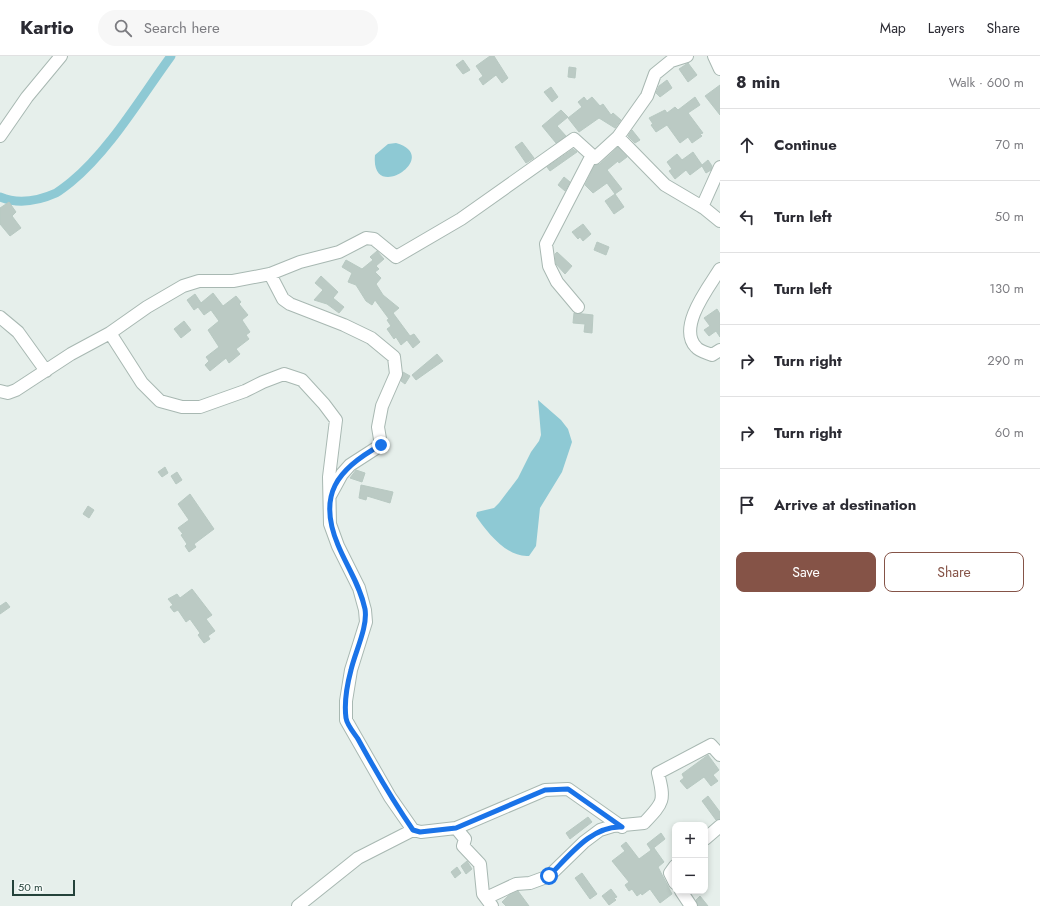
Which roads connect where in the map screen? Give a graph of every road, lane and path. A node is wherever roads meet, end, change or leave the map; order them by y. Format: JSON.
{"nodes":[{"id":1,"x":62,"y":56,"type":"edge"},
{"id":2,"x":687,"y":56,"type":"edge"},
{"id":3,"x":714,"y":56,"type":"edge"},
{"id":4,"x":720,"y":69,"type":"edge"},
{"id":5,"x":0,"y":136,"type":"edge"},
{"id":6,"x":618,"y":137,"type":"junction"},
{"id":7,"x":592,"y":156,"type":"junction"},
{"id":8,"x":720,"y":168,"type":"edge"},
{"id":9,"x":702,"y":207,"type":"junction"},
{"id":10,"x":720,"y":221,"type":"edge"},
{"id":11,"x":720,"y":269,"type":"edge"},
{"id":12,"x":270,"y":274,"type":"junction"},
{"id":13,"x":578,"y":307,"type":"dead end"},
{"id":14,"x":0,"y":317,"type":"edge"},
{"id":15,"x":110,"y":333,"type":"junction"},
{"id":16,"x":720,"y":350,"type":"edge"},
{"id":17,"x":46,"y":370,"type":"junction"},
{"id":18,"x":0,"y":391,"type":"edge"},
{"id":19,"x":330,"y":497,"type":"junction"},
{"id":20,"x":720,"y":755,"type":"edge"},
{"id":21,"x":720,"y":826,"type":"edge"},
{"id":22,"x":622,"y":827,"type":"junction"},
{"id":23,"x":456,"y":828,"type":"junction"},
{"id":24,"x":413,"y":830,"type":"junction"},
{"id":25,"x":708,"y":836,"type":"edge"},
{"id":26,"x":683,"y":894,"type":"edge"},
{"id":27,"x":489,"y":902,"type":"edge"},
{"id":28,"x":298,"y":906,"type":"edge"},
{"id":29,"x":691,"y":906,"type":"edge"}],
"edges":[{"from":1,"to":5,"type":"street"},
{"from":2,"to":6,"type":"street"},
{"from":3,"to":4,"type":"street"},
{"from":6,"to":7,"type":"street"},
{"from":6,"to":9,"type":"street"},
{"from":7,"to":12,"type":"street"},
{"from":7,"to":13,"type":"street"},
{"from":8,"to":9,"type":"street"},
{"from":9,"to":10,"type":"street"},
{"from":11,"to":16,"type":"street"},
{"from":12,"to":15,"type":"street"},
{"from":12,"to":19,"type":"street"},
{"from":14,"to":17,"type":"street"},
{"from":15,"to":17,"type":"street"},
{"from":15,"to":19,"type":"street"},
{"from":17,"to":18,"type":"street"},
{"from":19,"to":24,"type":"street"},
{"from":20,"to":22,"type":"street"},
{"from":21,"to":25,"type":"street"},
{"from":22,"to":23,"type":"street"},
{"from":22,"to":27,"type":"street"},
{"from":23,"to":24,"type":"street"},
{"from":23,"to":27,"type":"street"},
{"from":24,"to":28,"type":"street"},
{"from":26,"to":29,"type":"street"}]}
